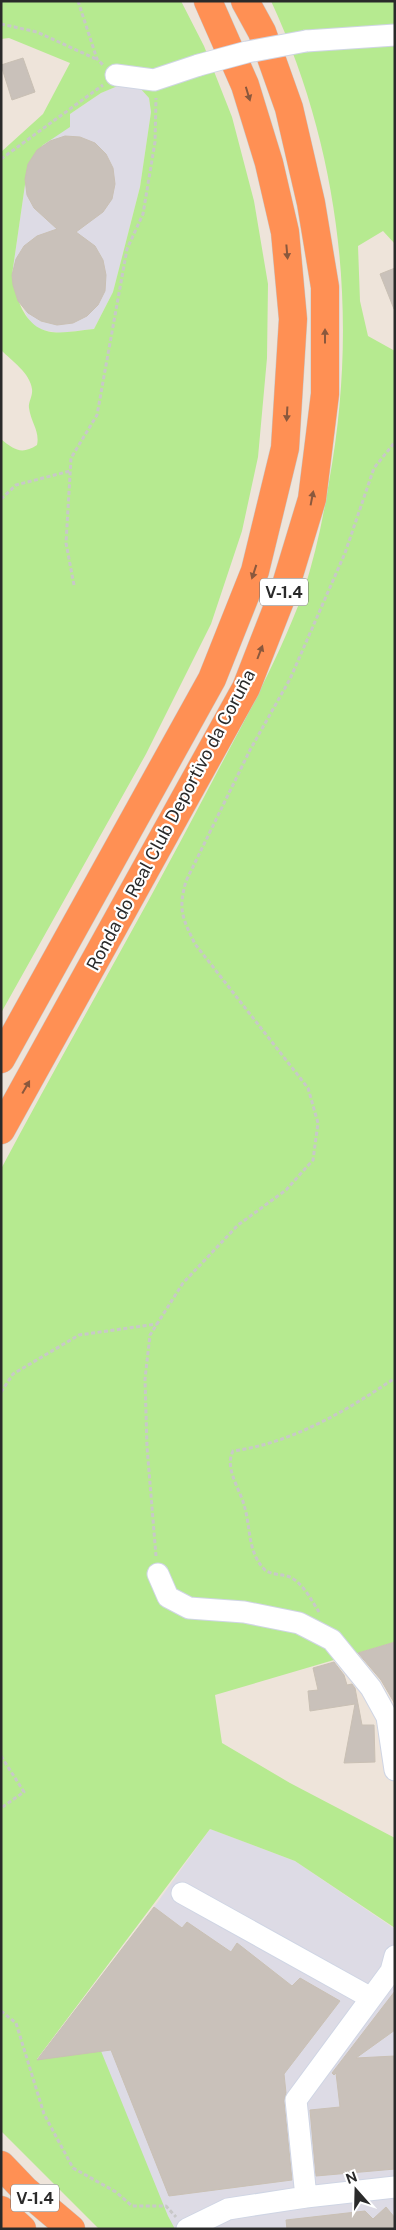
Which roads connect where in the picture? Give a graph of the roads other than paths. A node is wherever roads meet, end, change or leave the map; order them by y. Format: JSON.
{"nodes":[{"id":1,"x":208,"y":1,"type":"edge"},
{"id":2,"x":245,"y":1,"type":"edge"},
{"id":3,"x":395,"y":35,"type":"edge"},
{"id":4,"x":116,"y":76,"type":"road end"},
{"id":5,"x":1,"y":1059,"type":"edge"},
{"id":6,"x":1,"y":1130,"type":"edge"},
{"id":7,"x":158,"y":1574,"type":"road end"},
{"id":8,"x":395,"y":1770,"type":"edge"},
{"id":9,"x":182,"y":1893,"type":"dead end"},
{"id":10,"x":395,"y":1956,"type":"edge"},
{"id":11,"x":371,"y":1998,"type":"junction"},
{"id":12,"x":1,"y":2165,"type":"edge"},
{"id":13,"x":395,"y":2187,"type":"edge"},
{"id":14,"x":306,"y":2197,"type":"junction"},
{"id":15,"x":1,"y":2210,"type":"edge"},
{"id":16,"x":184,"y":2226,"type":"edge"},
{"id":17,"x":22,"y":2229,"type":"edge"},
{"id":18,"x":71,"y":2229,"type":"edge"}],
"edges":[{"from":1,"to":5,"type":"highway","name":"Ronda do Real Club Deportivo da Coruña","number":"V-1.4","one_way":true},
{"from":6,"to":2,"type":"highway","name":"Ronda do Real Club Deportivo da Coruña","number":"V-1.4","one_way":true},
{"from":3,"to":4,"type":"street","bridge":true},
{"from":7,"to":8,"type":"street"},
{"from":9,"to":11,"type":"street"},
{"from":10,"to":11,"type":"street"},
{"from":11,"to":14,"type":"street"},
{"from":12,"to":18,"type":"highway","number":"V-1.4"},
{"from":13,"to":14,"type":"street"},
{"from":14,"to":16,"type":"street"},
{"from":15,"to":17,"type":"highway","number":"V-1.4"}]}
